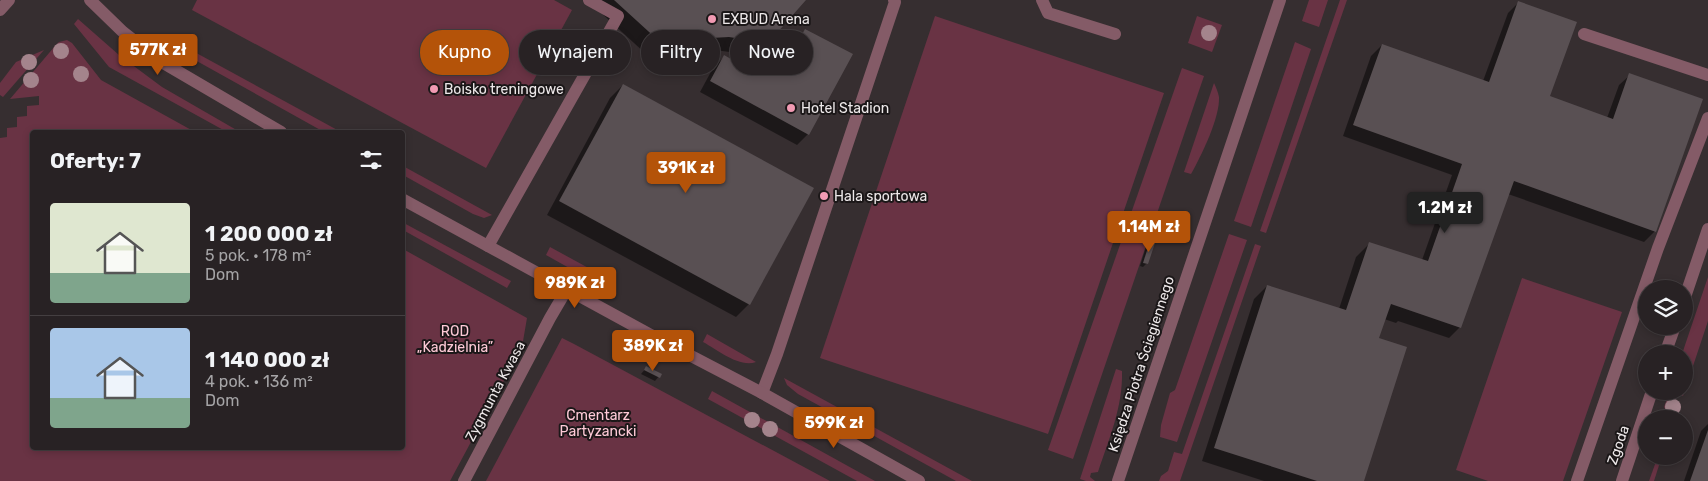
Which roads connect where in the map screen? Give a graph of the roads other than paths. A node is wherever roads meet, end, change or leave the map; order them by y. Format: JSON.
{"nodes":[{"id":1,"x":9,"y":0,"type":"edge"},
{"id":2,"x":90,"y":0,"type":"edge"},
{"id":3,"x":589,"y":0,"type":"edge"},
{"id":4,"x":894,"y":0,"type":"edge"},
{"id":5,"x":1042,"y":0,"type":"edge"},
{"id":6,"x":1280,"y":0,"type":"edge"},
{"id":7,"x":0,"y":10,"type":"edge"},
{"id":8,"x":1115,"y":34,"type":"dead end"},
{"id":9,"x":1584,"y":34,"type":"dead end"},
{"id":10,"x":1708,"y":75,"type":"edge"},
{"id":11,"x":1708,"y":118,"type":"edge"},
{"id":12,"x":279,"y":130,"type":"edge"},
{"id":13,"x":405,"y":201,"type":"edge"},
{"id":14,"x":1708,"y":229,"type":"edge"},
{"id":15,"x":488,"y":246,"type":"junction"},
{"id":16,"x":1691,"y":280,"type":"edge"},
{"id":17,"x":567,"y":289,"type":"junction"},
{"id":18,"x":762,"y":393,"type":"junction"},
{"id":19,"x":1649,"y":400,"type":"edge"},
{"id":20,"x":464,"y":481,"type":"edge"},
{"id":21,"x":919,"y":481,"type":"edge"},
{"id":22,"x":1118,"y":481,"type":"edge"},
{"id":23,"x":1578,"y":481,"type":"edge"},
{"id":24,"x":1622,"y":481,"type":"edge"}],
"edges":[{"from":1,"to":7,"type":"street"},
{"from":2,"to":12,"type":"street"},
{"from":3,"to":15,"type":"street"},
{"from":4,"to":18,"type":"street"},
{"from":5,"to":8,"type":"street"},
{"from":6,"to":22,"type":"street","name":"Księdza Piotra Ściegiennego"},
{"from":9,"to":10,"type":"street"},
{"from":11,"to":23,"type":"street"},
{"from":13,"to":15,"type":"street"},
{"from":14,"to":16,"type":"street"},
{"from":15,"to":17,"type":"street"},
{"from":17,"to":18,"type":"street"},
{"from":17,"to":20,"type":"street","name":"Zygmunta Kwasa"},
{"from":18,"to":21,"type":"street"},
{"from":19,"to":24,"type":"street","name":"Zgoda"}]}
